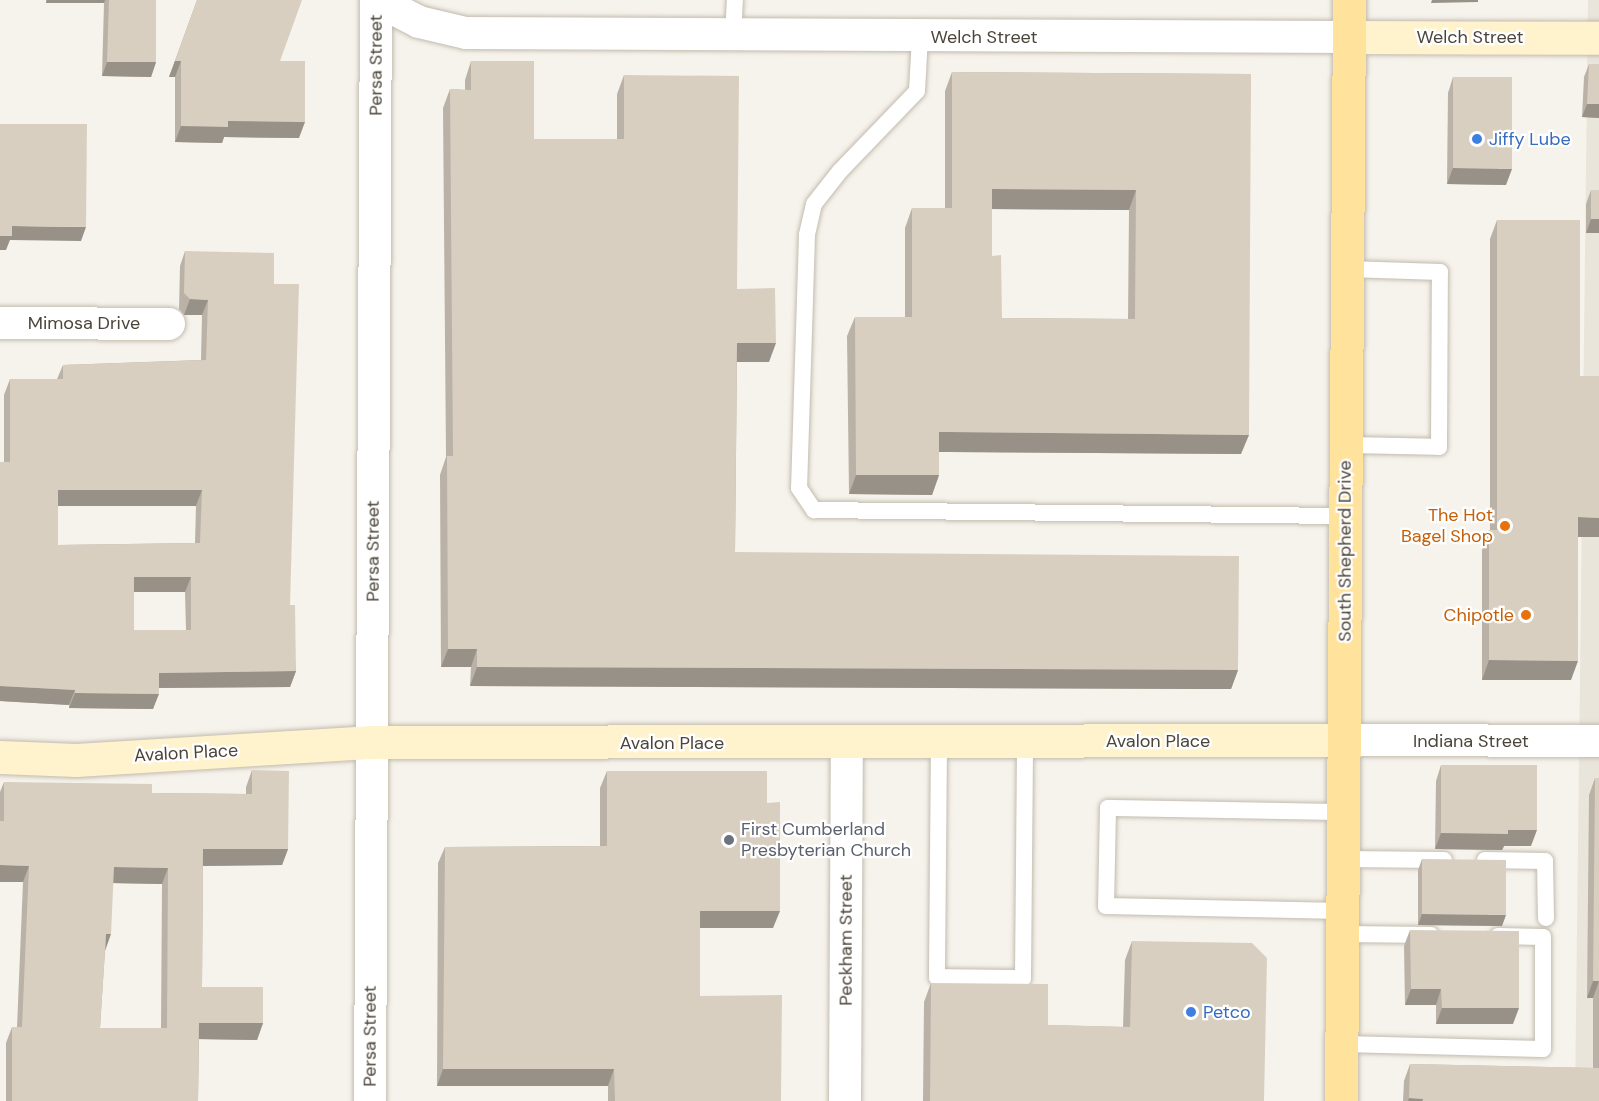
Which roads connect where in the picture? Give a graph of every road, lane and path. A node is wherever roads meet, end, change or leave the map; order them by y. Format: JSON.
{"nodes":[{"id":1,"x":376,"y":0,"type":"edge"},
{"id":2,"x":735,"y":0,"type":"edge"},
{"id":3,"x":1349,"y":0,"type":"edge"},
{"id":4,"x":733,"y":36,"type":"junction"},
{"id":5,"x":920,"y":37,"type":"junction"},
{"id":6,"x":1349,"y":37,"type":"junction"},
{"id":7,"x":1599,"y":38,"type":"edge"},
{"id":8,"x":1347,"y":269,"type":"junction"},
{"id":9,"x":0,"y":323,"type":"edge"},
{"id":10,"x":169,"y":324,"type":"dead end"},
{"id":11,"x":1346,"y":446,"type":"junction"},
{"id":12,"x":1345,"y":516,"type":"junction"},
{"id":13,"x":1344,"y":740,"type":"junction"},
{"id":14,"x":1599,"y":741,"type":"edge"},
{"id":15,"x":372,"y":742,"type":"junction"},
{"id":16,"x":939,"y":742,"type":"junction"},
{"id":17,"x":1025,"y":742,"type":"junction"},
{"id":18,"x":847,"y":743,"type":"junction"},
{"id":19,"x":0,"y":757,"type":"edge"},
{"id":20,"x":1343,"y":813,"type":"junction"},
{"id":21,"x":1343,"y":859,"type":"junction"},
{"id":22,"x":1546,"y":918,"type":"dead end"},
{"id":23,"x":1343,"y":923,"type":"junction"},
{"id":24,"x":1449,"y":936,"type":"edge"},
{"id":25,"x":1484,"y":936,"type":"edge"},
{"id":26,"x":1341,"y":1044,"type":"junction"},
{"id":27,"x":370,"y":1101,"type":"edge"},
{"id":28,"x":845,"y":1101,"type":"edge"},
{"id":29,"x":1341,"y":1101,"type":"edge"}],
"edges":[{"from":1,"to":4,"type":"street","name":"Welch Street"},
{"from":1,"to":15,"type":"street","name":"Persa Street"},
{"from":2,"to":4,"type":"lane"},
{"from":3,"to":6,"type":"main road","name":"South Shepherd Drive"},
{"from":4,"to":5,"type":"street","name":"Welch Street"},
{"from":5,"to":6,"type":"street","name":"Welch Street"},
{"from":5,"to":12,"type":"lane"},
{"from":6,"to":7,"type":"street","name":"Welch Street"},
{"from":6,"to":8,"type":"main road","name":"South Shepherd Drive"},
{"from":8,"to":11,"type":"main road","name":"South Shepherd Drive"},
{"from":8,"to":11,"type":"lane"},
{"from":9,"to":10,"type":"street","name":"Mimosa Drive"},
{"from":11,"to":12,"type":"main road","name":"South Shepherd Drive"},
{"from":12,"to":13,"type":"main road","name":"South Shepherd Drive"},
{"from":13,"to":14,"type":"street","name":"Indiana Street"},
{"from":13,"to":17,"type":"street","name":"Avalon Place"},
{"from":13,"to":20,"type":"main road","name":"South Shepherd Drive"},
{"from":15,"to":18,"type":"street","name":"Avalon Place"},
{"from":15,"to":19,"type":"street","name":"Avalon Place"},
{"from":15,"to":27,"type":"street","name":"Persa Street"},
{"from":16,"to":17,"type":"street","name":"Avalon Place"},
{"from":16,"to":17,"type":"lane"},
{"from":16,"to":18,"type":"street","name":"Avalon Place"},
{"from":18,"to":28,"type":"street","name":"Peckham Street"},
{"from":20,"to":21,"type":"main road","name":"South Shepherd Drive"},
{"from":20,"to":23,"type":"lane"},
{"from":21,"to":22,"type":"lane"},
{"from":21,"to":23,"type":"main road","name":"South Shepherd Drive"},
{"from":23,"to":24,"type":"lane"},
{"from":23,"to":26,"type":"main road","name":"South Shepherd Drive"},
{"from":25,"to":26,"type":"lane"},
{"from":26,"to":29,"type":"main road","name":"South Shepherd Drive"}]}
